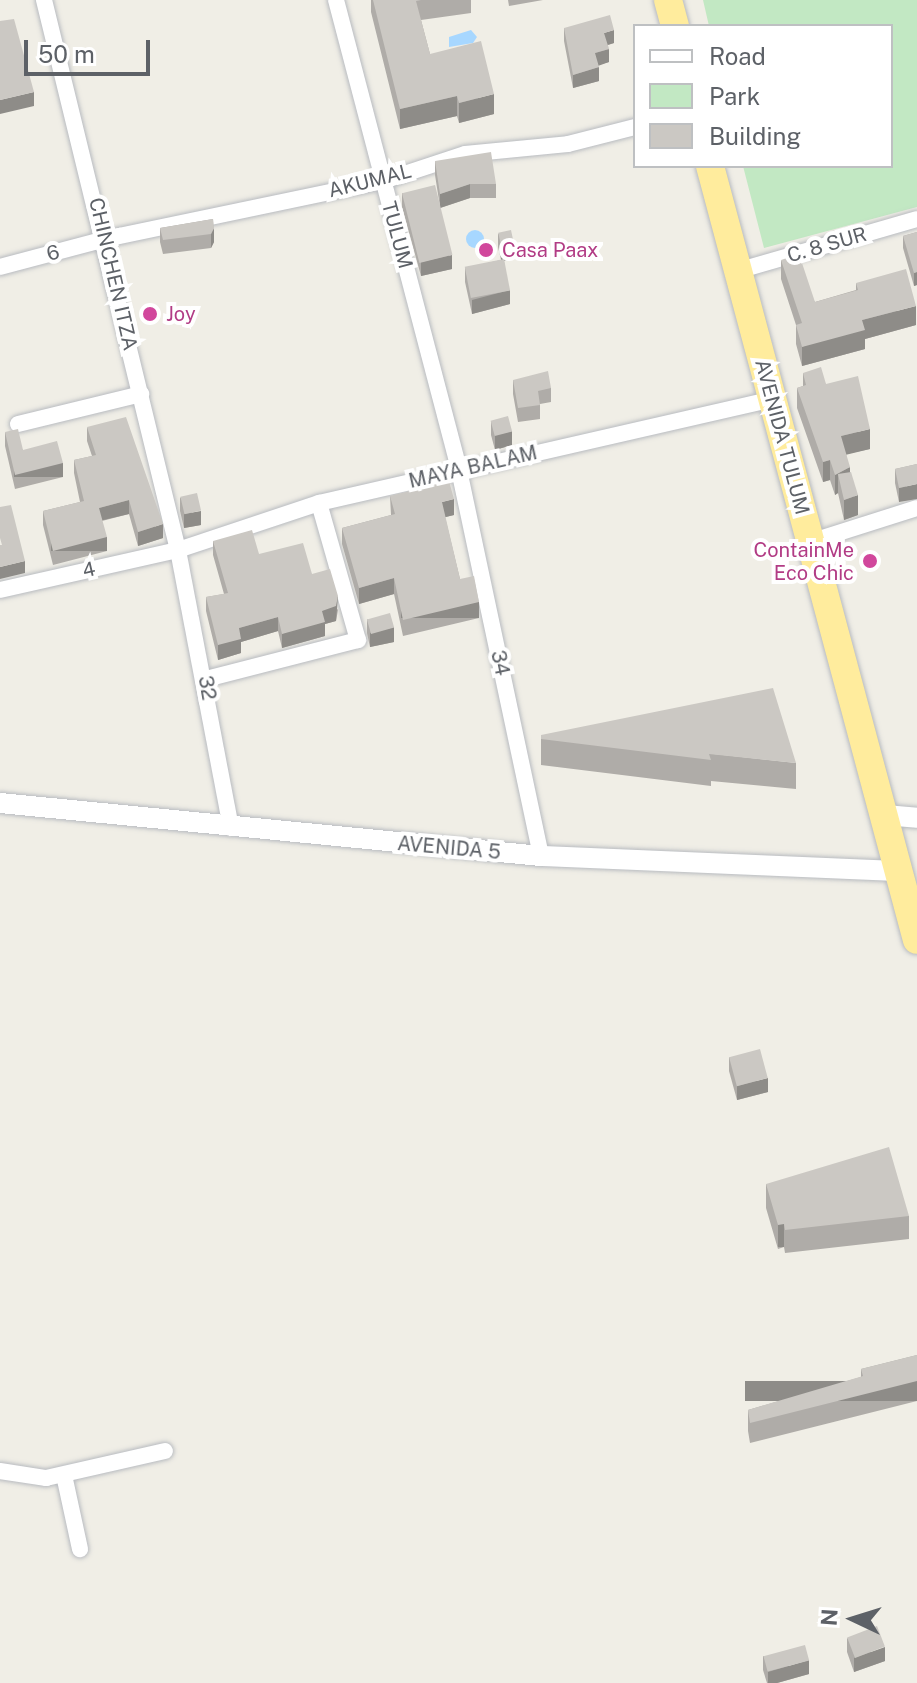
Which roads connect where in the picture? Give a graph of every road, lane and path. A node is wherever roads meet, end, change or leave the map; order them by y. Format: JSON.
{"nodes":[{"id":1,"x":44,"y":0,"type":"edge"},
{"id":2,"x":336,"y":0,"type":"edge"},
{"id":3,"x":668,"y":0,"type":"edge"},
{"id":4,"x":674,"y":24,"type":"edge"},
{"id":5,"x":633,"y":128,"type":"edge"},
{"id":6,"x":711,"y":168,"type":"edge"},
{"id":7,"x":383,"y":181,"type":"junction"},
{"id":8,"x":917,"y":219,"type":"edge"},
{"id":9,"x":105,"y":239,"type":"junction"},
{"id":10,"x":0,"y":267,"type":"edge"},
{"id":11,"x":737,"y":271,"type":"junction"},
{"id":12,"x":141,"y":394,"type":"junction"},
{"id":13,"x":773,"y":399,"type":"junction"},
{"id":14,"x":18,"y":424,"type":"dead end"},
{"id":15,"x":459,"y":470,"type":"junction"},
{"id":16,"x":319,"y":503,"type":"junction"},
{"id":17,"x":917,"y":508,"type":"edge"},
{"id":18,"x":810,"y":542,"type":"junction"},
{"id":19,"x":178,"y":550,"type":"junction"},
{"id":20,"x":0,"y":590,"type":"edge"},
{"id":21,"x":206,"y":679,"type":"junction"},
{"id":22,"x":0,"y":803,"type":"edge"},
{"id":23,"x":885,"y":815,"type":"junction"},
{"id":24,"x":917,"y":818,"type":"edge"},
{"id":25,"x":231,"y":828,"type":"junction"},
{"id":26,"x":541,"y":856,"type":"junction"},
{"id":27,"x":899,"y":871,"type":"junction"},
{"id":28,"x":917,"y":940,"type":"edge"},
{"id":29,"x":165,"y":1451,"type":"dead end"},
{"id":30,"x":0,"y":1471,"type":"edge"},
{"id":31,"x":64,"y":1475,"type":"junction"},
{"id":32,"x":80,"y":1549,"type":"dead end"}],
"edges":[{"from":1,"to":9,"type":"street","name":"CHINCHEN ITZA"},
{"from":2,"to":7,"type":"street","name":"TULUM"},
{"from":3,"to":4,"type":"highway"},
{"from":5,"to":7,"type":"street","name":"AKUMAL"},
{"from":6,"to":11,"type":"highway","name":"AVENIDA TULUM"},
{"from":7,"to":9,"type":"street","name":"AKUMAL"},
{"from":7,"to":15,"type":"street","name":"TULUM"},
{"from":8,"to":11,"type":"street","name":"C. 8 SUR"},
{"from":9,"to":10,"type":"street","name":"6"},
{"from":9,"to":12,"type":"street","name":"CHINCHEN ITZA"},
{"from":11,"to":13,"type":"highway","name":"AVENIDA TULUM"},
{"from":12,"to":14,"type":"street"},
{"from":12,"to":19,"type":"street","name":"CHINCHEN ITZA"},
{"from":13,"to":15,"type":"street","name":"MAYA BALAM"},
{"from":13,"to":18,"type":"highway","name":"AVENIDA TULUM"},
{"from":15,"to":16,"type":"street","name":"MAYA BALAM"},
{"from":15,"to":26,"type":"street","name":"34"},
{"from":16,"to":19,"type":"street","name":"MAYA BALAM"},
{"from":16,"to":21,"type":"street"},
{"from":17,"to":18,"type":"street"},
{"from":18,"to":23,"type":"highway","name":"AVENIDA TULUM"},
{"from":19,"to":20,"type":"street","name":"4"},
{"from":19,"to":21,"type":"street","name":"32"},
{"from":21,"to":25,"type":"street","name":"32"},
{"from":22,"to":25,"type":"street","name":"AVENIDA 5"},
{"from":23,"to":24,"type":"street"},
{"from":23,"to":27,"type":"highway","name":"AVENIDA TULUM"},
{"from":25,"to":26,"type":"street","name":"AVENIDA 5"},
{"from":26,"to":27,"type":"street","name":"AVENIDA 5"},
{"from":27,"to":28,"type":"highway","name":"AVENIDA TULUM"},
{"from":29,"to":31,"type":"street"},
{"from":30,"to":31,"type":"street"},
{"from":31,"to":32,"type":"street"}]}
